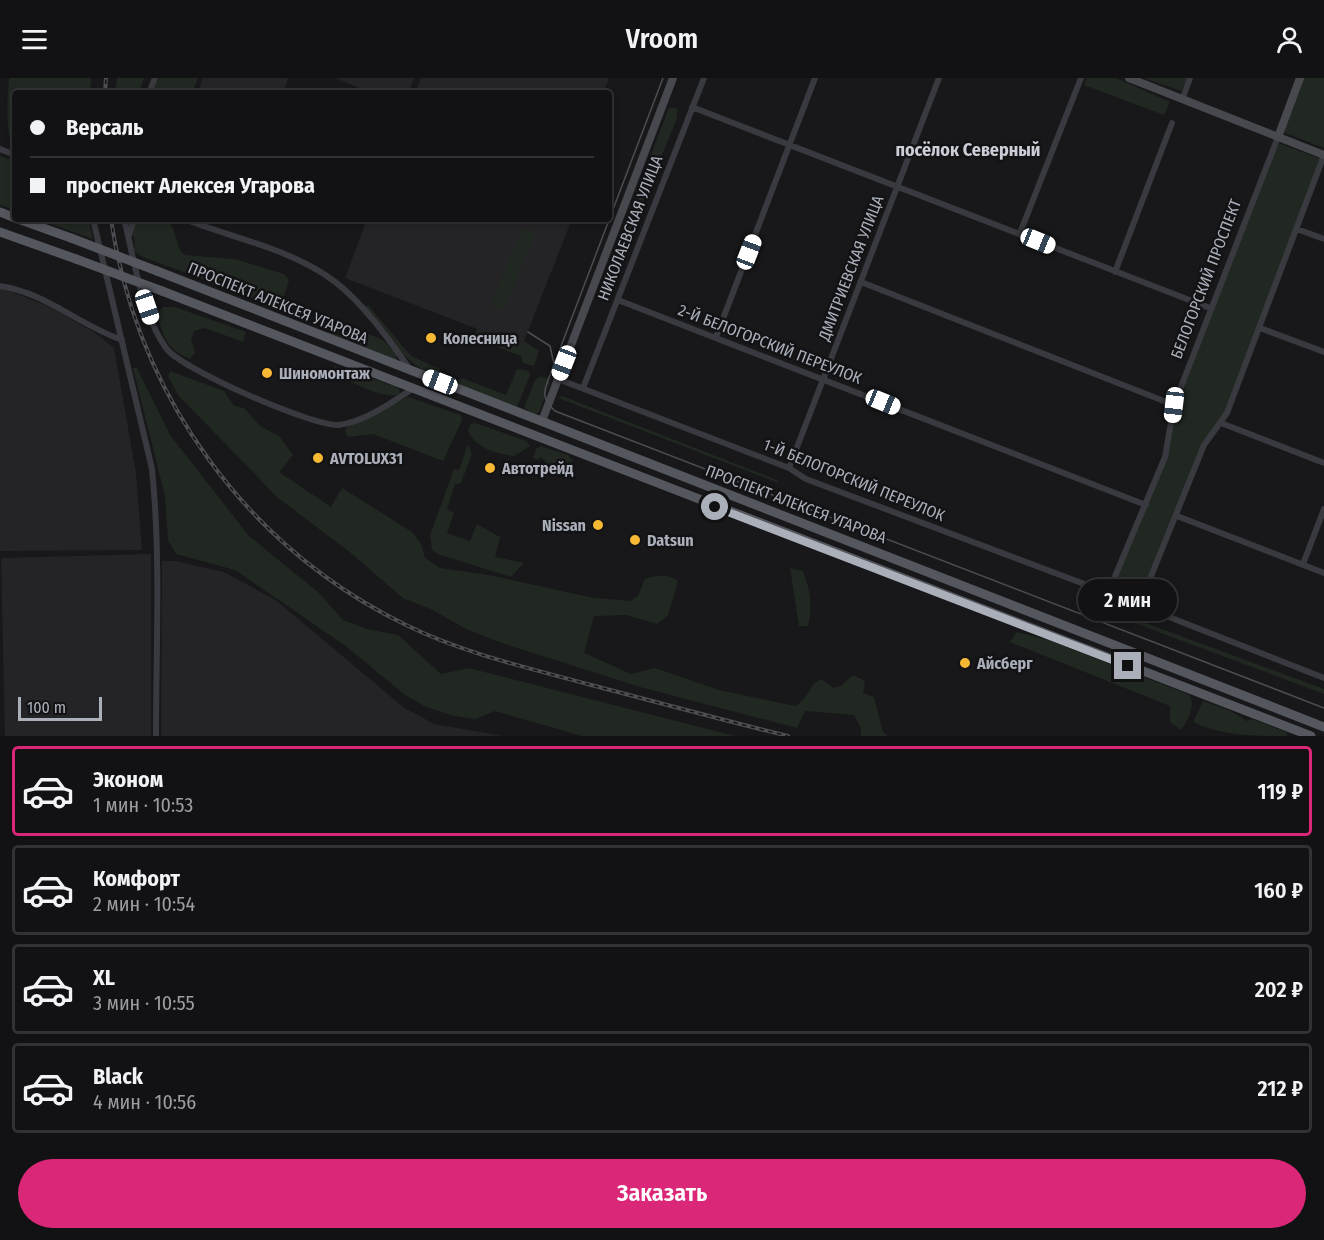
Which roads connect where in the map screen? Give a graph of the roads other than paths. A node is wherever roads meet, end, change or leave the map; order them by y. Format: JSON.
{"nodes":[{"id":1,"x":673,"y":78,"type":"edge"},
{"id":2,"x":704,"y":78,"type":"edge"},
{"id":3,"x":815,"y":78,"type":"edge"},
{"id":4,"x":939,"y":78,"type":"edge"},
{"id":5,"x":1081,"y":78,"type":"edge"},
{"id":6,"x":1129,"y":78,"type":"edge"},
{"id":7,"x":1190,"y":78,"type":"edge"},
{"id":8,"x":1300,"y":78,"type":"edge"},
{"id":9,"x":1182,"y":100,"type":"junction"},
{"id":10,"x":692,"y":107,"type":"junction"},
{"id":11,"x":1172,"y":123,"type":"dead end"},
{"id":12,"x":1278,"y":137,"type":"junction"},
{"id":13,"x":789,"y":145,"type":"junction"},
{"id":14,"x":1324,"y":155,"type":"edge"},
{"id":15,"x":897,"y":187,"type":"junction"},
{"id":16,"x":28,"y":222,"type":"edge"},
{"id":17,"x":94,"y":222,"type":"edge"},
{"id":18,"x":125,"y":222,"type":"edge"},
{"id":19,"x":133,"y":222,"type":"edge"},
{"id":20,"x":192,"y":222,"type":"edge"},
{"id":21,"x":1297,"y":230,"type":"junction"},
{"id":22,"x":0,"y":232,"type":"edge"},
{"id":23,"x":1020,"y":233,"type":"junction"},
{"id":24,"x":1324,"y":239,"type":"edge"},
{"id":25,"x":129,"y":241,"type":"junction"},
{"id":26,"x":1115,"y":272,"type":"junction"},
{"id":27,"x":861,"y":282,"type":"junction"},
{"id":28,"x":0,"y":286,"type":"edge"},
{"id":29,"x":618,"y":300,"type":"junction"},
{"id":30,"x":1210,"y":308,"type":"junction"},
{"id":31,"x":1260,"y":328,"type":"junction"},
{"id":32,"x":716,"y":337,"type":"junction"},
{"id":33,"x":122,"y":340,"type":"junction"},
{"id":34,"x":1324,"y":352,"type":"edge"},
{"id":35,"x":412,"y":372,"type":"junction"},
{"id":36,"x":558,"y":379,"type":"junction"},
{"id":37,"x":823,"y":379,"type":"junction"},
{"id":38,"x":583,"y":388,"type":"junction"},
{"id":39,"x":412,"y":389,"type":"junction"},
{"id":40,"x":1174,"y":405,"type":"junction"},
{"id":41,"x":542,"y":422,"type":"junction"},
{"id":42,"x":1221,"y":423,"type":"junction"},
{"id":43,"x":536,"y":438,"type":"junction"},
{"id":44,"x":1324,"y":463,"type":"edge"},
{"id":45,"x":789,"y":468,"type":"junction"},
{"id":46,"x":1146,"y":505,"type":"junction"},
{"id":47,"x":1324,"y":508,"type":"edge"},
{"id":48,"x":1177,"y":516,"type":"junction"},
{"id":49,"x":1303,"y":564,"type":"junction"},
{"id":50,"x":1324,"y":573,"type":"edge"},
{"id":51,"x":1108,"y":593,"type":"junction"},
{"id":52,"x":1139,"y":606,"type":"junction"},
{"id":53,"x":1169,"y":667,"type":"junction"},
{"id":54,"x":1324,"y":678,"type":"edge"},
{"id":55,"x":1164,"y":679,"type":"junction"},
{"id":56,"x":1324,"y":727,"type":"edge"},
{"id":57,"x":156,"y":736,"type":"edge"},
{"id":58,"x":1311,"y":736,"type":"edge"}],
"edges":[{"from":1,"to":36,"type":"main road","name":"НИКОЛАЕВСКАЯ УЛИЦА"},
{"from":2,"to":10,"type":"street","name":"НИКОЛАЕВСКАЯ УЛИЦА"},
{"from":3,"to":13,"type":"street"},
{"from":4,"to":15,"type":"street","name":"ДМИТРИЕВСКАЯ УЛИЦА"},
{"from":5,"to":23,"type":"street"},
{"from":6,"to":9,"type":"main road"},
{"from":7,"to":9,"type":"street"},
{"from":8,"to":12,"type":"main road","name":"БЕЛОГОРСКИЙ ПРОСПЕКТ"},
{"from":9,"to":12,"type":"main road"},
{"from":10,"to":13,"type":"street"},
{"from":10,"to":29,"type":"street","name":"НИКОЛАЕВСКАЯ УЛИЦА"},
{"from":11,"to":26,"type":"street"},
{"from":12,"to":14,"type":"main road"},
{"from":12,"to":30,"type":"street","name":"БЕЛОГОРСКИЙ ПРОСПЕКТ"},
{"from":13,"to":15,"type":"street"},
{"from":13,"to":32,"type":"street"},
{"from":14,"to":21,"type":"street"},
{"from":15,"to":23,"type":"street"},
{"from":15,"to":27,"type":"street","name":"ДМИТРИЕВСКАЯ УЛИЦА"},
{"from":16,"to":35,"type":"main road","name":"ПРОСПЕКТ АЛЕКСЕЯ УГАРОВА","bridge":true},
{"from":17,"to":33,"type":"street"},
{"from":18,"to":25,"type":"street"},
{"from":19,"to":25,"type":"street"},
{"from":20,"to":35,"type":"street","name":"ПРОСПЕКТ АЛЕКСЕЯ УГАРОВА"},
{"from":21,"to":24,"type":"street"},
{"from":21,"to":31,"type":"street"},
{"from":22,"to":39,"type":"main road","name":"ПРОСПЕКТ АЛЕКСЕЯ УГАРОВА","bridge":true},
{"from":23,"to":26,"type":"street"},
{"from":25,"to":39,"type":"street"},
{"from":26,"to":30,"type":"street"},
{"from":27,"to":37,"type":"street","name":"ДМИТРИЕВСКАЯ УЛИЦА"},
{"from":27,"to":40,"type":"street"},
{"from":28,"to":33,"type":"street"},
{"from":29,"to":32,"type":"street","name":"2-Й БЕЛОГОРСКИЙ ПЕРЕУЛОК"},
{"from":29,"to":38,"type":"street","name":"НИКОЛАЕВСКАЯ УЛИЦА"},
{"from":30,"to":40,"type":"street","name":"БЕЛОГОРСКИЙ ПРОСПЕКТ"},
{"from":31,"to":34,"type":"street"},
{"from":31,"to":42,"type":"street"},
{"from":32,"to":37,"type":"street","name":"2-Й БЕЛОГОРСКИЙ ПЕРЕУЛОК"},
{"from":33,"to":57,"type":"street"},
{"from":35,"to":41,"type":"main road","name":"ПРОСПЕКТ АЛЕКСЕЯ УГАРОВА"},
{"from":36,"to":38,"type":"street","name":"1-Й БЕЛОГОРСКИЙ ПЕРЕУЛОК"},
{"from":36,"to":41,"type":"main road","name":"НИКОЛАЕВСКАЯ УЛИЦА"},
{"from":37,"to":45,"type":"street","name":"ДМИТРИЕВСКАЯ УЛИЦА"},
{"from":37,"to":46,"type":"street","name":"2-Й БЕЛОГОРСКИЙ ПЕРЕУЛОК"},
{"from":38,"to":45,"type":"street","name":"1-Й БЕЛОГОРСКИЙ ПЕРЕУЛОК"},
{"from":39,"to":43,"type":"main road","name":"ПРОСПЕКТ АЛЕКСЕЯ УГАРОВА"},
{"from":40,"to":46,"type":"street","name":"БЕЛОГОРСКИЙ ПРОСПЕКТ"},
{"from":41,"to":43,"type":"main road"},
{"from":41,"to":53,"type":"main road","name":"ПРОСПЕКТ АЛЕКСЕЯ УГАРОВА"},
{"from":42,"to":44,"type":"street"},
{"from":42,"to":48,"type":"street"},
{"from":43,"to":55,"type":"main road","name":"ПРОСПЕКТ АЛЕКСЕЯ УГАРОВА"},
{"from":45,"to":51,"type":"street","name":"1-Й БЕЛОГОРСКИЙ ПЕРЕУЛОК"},
{"from":46,"to":51,"type":"street","name":"БЕЛОГОРСКИЙ ПРОСПЕКТ"},
{"from":47,"to":49,"type":"street"},
{"from":48,"to":49,"type":"street"},
{"from":48,"to":52,"type":"street"},
{"from":49,"to":50,"type":"street"},
{"from":51,"to":52,"type":"street","name":"1-Й БЕЛОГОРСКИЙ ПЕРЕУЛОК"},
{"from":52,"to":54,"type":"street","name":"1-Й БЕЛОГОРСКИЙ ПЕРЕУЛОК"},
{"from":53,"to":55,"type":"main road"},
{"from":53,"to":56,"type":"main road","name":"ПРОСПЕКТ АЛЕКСЕЯ УГАРОВА"},
{"from":55,"to":58,"type":"main road","name":"ПРОСПЕКТ АЛЕКСЕЯ УГАРОВА"}]}
